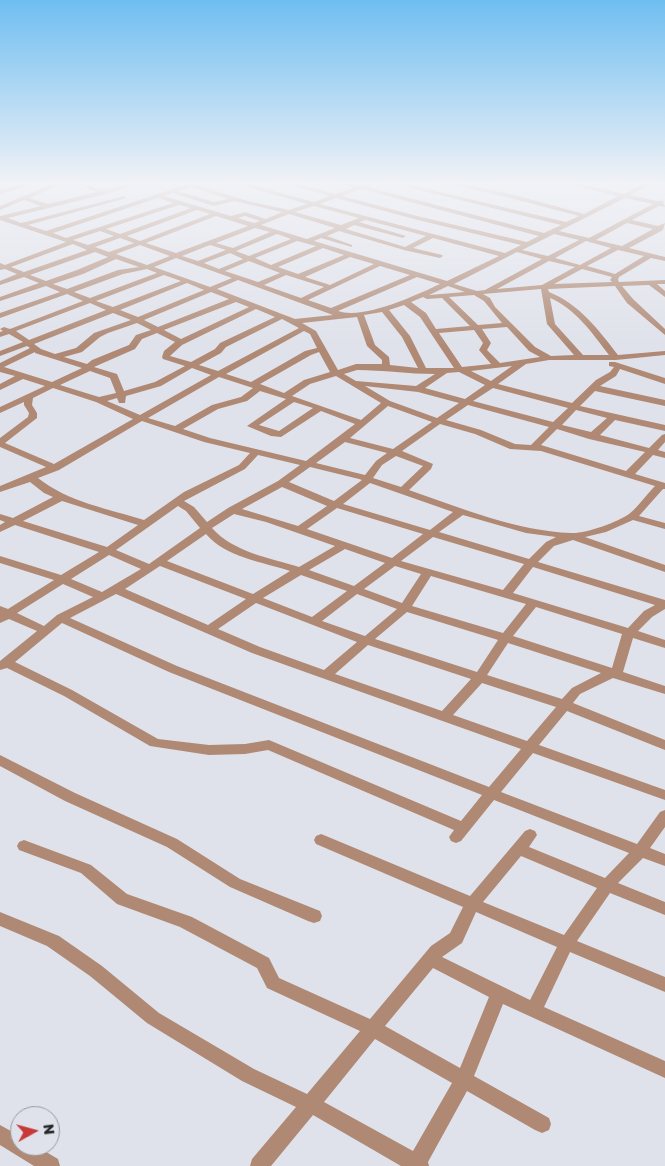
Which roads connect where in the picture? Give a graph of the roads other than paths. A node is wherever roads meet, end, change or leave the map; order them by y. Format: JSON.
{"nodes":[{"id":1,"x":60,"y":237,"type":"edge"},
{"id":2,"x":79,"y":237,"type":"edge"},
{"id":3,"x":118,"y":237,"type":"edge"},
{"id":4,"x":120,"y":237,"type":"edge"},
{"id":5,"x":154,"y":237,"type":"edge"},
{"id":6,"x":225,"y":237,"type":"edge"},
{"id":7,"x":263,"y":237,"type":"edge"},
{"id":8,"x":318,"y":237,"type":"edge"},
{"id":9,"x":325,"y":237,"type":"edge"},
{"id":10,"x":368,"y":237,"type":"edge"},
{"id":11,"x":427,"y":237,"type":"edge"},
{"id":12,"x":429,"y":237,"type":"edge"},
{"id":13,"x":499,"y":237,"type":"edge"},
{"id":14,"x":538,"y":237,"type":"edge"},
{"id":15,"x":581,"y":237,"type":"edge"},
{"id":16,"x":591,"y":237,"type":"edge"},
{"id":17,"x":642,"y":237,"type":"edge"},
{"id":18,"x":298,"y":238,"type":"joint"},
{"id":19,"x":588,"y":239,"type":"junction"},
{"id":20,"x":70,"y":241,"type":"junction"},
{"id":21,"x":309,"y":241,"type":"junction"},
{"id":22,"x":139,"y":243,"type":"junction"},
{"id":23,"x":211,"y":243,"type":"junction"},
{"id":24,"x":526,"y":244,"type":"junction"},
{"id":25,"x":323,"y":246,"type":"junction"},
{"id":26,"x":621,"y":247,"type":"junction"},
{"id":27,"x":90,"y":249,"type":"junction"},
{"id":28,"x":406,"y":249,"type":"junction"},
{"id":29,"x":231,"y":250,"type":"junction"},
{"id":30,"x":516,"y":250,"type":"junction"},
{"id":31,"x":339,"y":251,"type":"junction"},
{"id":32,"x":351,"y":254,"type":"junction"},
{"id":33,"x":504,"y":255,"type":"junction"},
{"id":34,"x":652,"y":255,"type":"junction"},
{"id":35,"x":111,"y":256,"type":"junction"},
{"id":36,"x":178,"y":256,"type":"junction"},
{"id":37,"x":440,"y":256,"type":"dead end"},
{"id":38,"x":663,"y":257,"type":"edge"},
{"id":39,"x":249,"y":258,"type":"junction"},
{"id":40,"x":548,"y":258,"type":"junction"},
{"id":41,"x":198,"y":263,"type":"junction"},
{"id":42,"x":381,"y":263,"type":"junction"},
{"id":43,"x":2,"y":267,"type":"edge"},
{"id":44,"x":272,"y":267,"type":"junction"},
{"id":45,"x":580,"y":267,"type":"junction"},
{"id":46,"x":147,"y":268,"type":"junction"},
{"id":47,"x":219,"y":270,"type":"junction"},
{"id":48,"x":162,"y":273,"type":"junction"},
{"id":49,"x":286,"y":273,"type":"junction"},
{"id":50,"x":418,"y":274,"type":"junction"},
{"id":51,"x":23,"y":275,"type":"junction"},
{"id":52,"x":298,"y":277,"type":"junction"},
{"id":53,"x":238,"y":278,"type":"junction"},
{"id":54,"x":616,"y":279,"type":"junction"},
{"id":55,"x":187,"y":281,"type":"junction"},
{"id":56,"x":650,"y":282,"type":"junction"},
{"id":57,"x":665,"y":282,"type":"edge"},
{"id":58,"x":0,"y":283,"type":"edge"},
{"id":59,"x":45,"y":283,"type":"junction"},
{"id":60,"x":447,"y":284,"type":"junction"},
{"id":61,"x":258,"y":285,"type":"junction"},
{"id":62,"x":330,"y":287,"type":"junction"},
{"id":63,"x":210,"y":290,"type":"junction"},
{"id":64,"x":544,"y":290,"type":"junction"},
{"id":65,"x":67,"y":292,"type":"junction"},
{"id":66,"x":474,"y":292,"type":"junction"},
{"id":67,"x":485,"y":292,"type":"junction"},
{"id":68,"x":443,"y":295,"type":"junction"},
{"id":69,"x":665,"y":295,"type":"edge"},
{"id":70,"x":367,"y":296,"type":"junction"},
{"id":71,"x":0,"y":299,"type":"edge"},
{"id":72,"x":236,"y":299,"type":"junction"},
{"id":73,"x":88,"y":300,"type":"junction"},
{"id":74,"x":301,"y":300,"type":"junction"},
{"id":75,"x":409,"y":301,"type":"junction"},
{"id":76,"x":394,"y":306,"type":"junction"},
{"id":77,"x":254,"y":307,"type":"junction"},
{"id":78,"x":113,"y":310,"type":"junction"},
{"id":79,"x":384,"y":310,"type":"junction"},
{"id":80,"x":331,"y":311,"type":"junction"},
{"id":81,"x":360,"y":314,"type":"junction"},
{"id":82,"x":0,"y":316,"type":"edge"},
{"id":83,"x":345,"y":316,"type":"junction"},
{"id":84,"x":281,"y":317,"type":"junction"},
{"id":85,"x":138,"y":320,"type":"junction"},
{"id":86,"x":294,"y":321,"type":"junction"},
{"id":87,"x":508,"y":324,"type":"junction"},
{"id":88,"x":306,"y":327,"type":"junction"},
{"id":89,"x":476,"y":327,"type":"junction"},
{"id":90,"x":159,"y":330,"type":"junction"},
{"id":91,"x":2,"y":331,"type":"edge"},
{"id":92,"x":435,"y":331,"type":"junction"},
{"id":93,"x":665,"y":333,"type":"edge"},
{"id":94,"x":181,"y":342,"type":"junction"},
{"id":95,"x":31,"y":346,"type":"junction"},
{"id":96,"x":322,"y":348,"type":"junction"},
{"id":97,"x":665,"y":353,"type":"edge"},
{"id":98,"x":0,"y":354,"type":"edge"},
{"id":99,"x":652,"y":355,"type":"junction"},
{"id":100,"x":57,"y":356,"type":"junction"},
{"id":101,"x":580,"y":357,"type":"junction"},
{"id":102,"x":549,"y":358,"type":"junction"},
{"id":103,"x":665,"y":359,"type":"edge"},
{"id":104,"x":524,"y":362,"type":"junction"},
{"id":105,"x":617,"y":362,"type":"junction"},
{"id":106,"x":192,"y":366,"type":"junction"},
{"id":107,"x":498,"y":366,"type":"junction"},
{"id":108,"x":0,"y":367,"type":"edge"},
{"id":109,"x":386,"y":367,"type":"junction"},
{"id":110,"x":87,"y":369,"type":"junction"},
{"id":111,"x":459,"y":370,"type":"junction"},
{"id":112,"x":423,"y":371,"type":"junction"},
{"id":113,"x":445,"y":371,"type":"junction"},
{"id":114,"x":338,"y":373,"type":"junction"},
{"id":115,"x":23,"y":376,"type":"junction"},
{"id":116,"x":218,"y":376,"type":"junction"},
{"id":117,"x":665,"y":381,"type":"edge"},
{"id":118,"x":355,"y":382,"type":"junction"},
{"id":119,"x":493,"y":384,"type":"junction"},
{"id":120,"x":52,"y":385,"type":"junction"},
{"id":121,"x":256,"y":386,"type":"junction"},
{"id":122,"x":0,"y":387,"type":"edge"},
{"id":123,"x":595,"y":388,"type":"junction"},
{"id":124,"x":418,"y":389,"type":"junction"},
{"id":125,"x":122,"y":395,"type":"junction"},
{"id":126,"x":29,"y":396,"type":"junction"},
{"id":127,"x":289,"y":397,"type":"junction"},
{"id":128,"x":99,"y":400,"type":"junction"},
{"id":129,"x":387,"y":403,"type":"junction"},
{"id":130,"x":467,"y":403,"type":"junction"},
{"id":131,"x":665,"y":404,"type":"edge"},
{"id":132,"x":575,"y":406,"type":"junction"},
{"id":133,"x":319,"y":408,"type":"junction"},
{"id":134,"x":0,"y":410,"type":"edge"},
{"id":135,"x":122,"y":411,"type":"junction"},
{"id":136,"x":612,"y":416,"type":"junction"},
{"id":137,"x":142,"y":418,"type":"junction"},
{"id":138,"x":439,"y":421,"type":"junction"},
{"id":139,"x":360,"y":424,"type":"junction"},
{"id":140,"x":555,"y":427,"type":"junction"},
{"id":141,"x":665,"y":428,"type":"edge"},
{"id":142,"x":175,"y":430,"type":"junction"},
{"id":143,"x":592,"y":436,"type":"junction"},
{"id":144,"x":665,"y":437,"type":"edge"},
{"id":145,"x":343,"y":439,"type":"junction"},
{"id":146,"x":0,"y":443,"type":"edge"},
{"id":147,"x":534,"y":448,"type":"junction"},
{"id":148,"x":650,"y":451,"type":"junction"},
{"id":149,"x":256,"y":452,"type":"junction"},
{"id":150,"x":394,"y":452,"type":"junction"},
{"id":151,"x":665,"y":455,"type":"edge"},
{"id":152,"x":308,"y":464,"type":"junction"},
{"id":153,"x":56,"y":468,"type":"junction"},
{"id":154,"x":629,"y":474,"type":"junction"},
{"id":155,"x":30,"y":477,"type":"junction"},
{"id":156,"x":369,"y":478,"type":"junction"},
{"id":157,"x":282,"y":483,"type":"junction"},
{"id":158,"x":663,"y":485,"type":"edge"},
{"id":159,"x":0,"y":489,"type":"edge"},
{"id":160,"x":403,"y":490,"type":"junction"},
{"id":161,"x":61,"y":497,"type":"junction"},
{"id":162,"x":178,"y":502,"type":"junction"},
{"id":163,"x":338,"y":505,"type":"junction"},
{"id":164,"x":232,"y":510,"type":"junction"},
{"id":165,"x":461,"y":511,"type":"junction"},
{"id":166,"x":0,"y":517,"type":"edge"},
{"id":167,"x":632,"y":517,"type":"junction"},
{"id":168,"x":15,"y":520,"type":"junction"},
{"id":169,"x":145,"y":524,"type":"junction"},
{"id":170,"x":665,"y":526,"type":"edge"},
{"id":171,"x":205,"y":528,"type":"junction"},
{"id":172,"x":0,"y":529,"type":"edge"},
{"id":173,"x":299,"y":530,"type":"junction"},
{"id":174,"x":430,"y":534,"type":"junction"},
{"id":175,"x":574,"y":537,"type":"junction"},
{"id":176,"x":342,"y":546,"type":"junction"},
{"id":177,"x":108,"y":551,"type":"junction"},
{"id":178,"x":0,"y":558,"type":"edge"},
{"id":179,"x":393,"y":562,"type":"junction"},
{"id":180,"x":531,"y":563,"type":"junction"},
{"id":181,"x":154,"y":566,"type":"junction"},
{"id":182,"x":665,"y":569,"type":"edge"},
{"id":183,"x":299,"y":571,"type":"junction"},
{"id":184,"x":428,"y":572,"type":"junction"},
{"id":185,"x":61,"y":579,"type":"junction"},
{"id":186,"x":117,"y":590,"type":"junction"},
{"id":187,"x":353,"y":590,"type":"junction"},
{"id":188,"x":506,"y":594,"type":"junction"},
{"id":189,"x":103,"y":597,"type":"junction"},
{"id":190,"x":253,"y":600,"type":"junction"},
{"id":191,"x":533,"y":603,"type":"junction"},
{"id":192,"x":665,"y":604,"type":"edge"},
{"id":193,"x":405,"y":608,"type":"junction"},
{"id":194,"x":3,"y":614,"type":"edge"},
{"id":195,"x":61,"y":618,"type":"junction"},
{"id":196,"x":313,"y":622,"type":"junction"},
{"id":197,"x":46,"y":630,"type":"junction"},
{"id":198,"x":208,"y":630,"type":"junction"},
{"id":199,"x":630,"y":633,"type":"junction"},
{"id":200,"x":504,"y":638,"type":"junction"},
{"id":201,"x":369,"y":641,"type":"junction"},
{"id":202,"x":665,"y":644,"type":"edge"},
{"id":203,"x":3,"y":665,"type":"edge"},
{"id":204,"x":611,"y":673,"type":"junction"},
{"id":205,"x":327,"y":674,"type":"junction"},
{"id":206,"x":480,"y":677,"type":"junction"},
{"id":207,"x":665,"y":690,"type":"edge"},
{"id":208,"x":565,"y":705,"type":"junction"},
{"id":209,"x":444,"y":717,"type":"junction"},
{"id":210,"x":665,"y":745,"type":"edge"},
{"id":211,"x":529,"y":748,"type":"junction"},
{"id":212,"x":0,"y":760,"type":"edge"},
{"id":213,"x":493,"y":793,"type":"junction"},
{"id":214,"x":665,"y":795,"type":"edge"},
{"id":215,"x":665,"y":816,"type":"edge"},
{"id":216,"x":530,"y":836,"type":"dead end"},
{"id":217,"x":321,"y":840,"type":"dead end"},
{"id":218,"x":24,"y":846,"type":"dead end"},
{"id":219,"x":518,"y":849,"type":"junction"},
{"id":220,"x":640,"y":850,"type":"junction"},
{"id":221,"x":665,"y":860,"type":"edge"},
{"id":222,"x":608,"y":885,"type":"junction"},
{"id":223,"x":473,"y":903,"type":"junction"},
{"id":224,"x":665,"y":909,"type":"edge"},
{"id":225,"x":314,"y":916,"type":"dead end"},
{"id":226,"x":0,"y":919,"type":"edge"},
{"id":227,"x":567,"y":943,"type":"junction"},
{"id":228,"x":430,"y":959,"type":"junction"},
{"id":229,"x":665,"y":985,"type":"edge"},
{"id":230,"x":499,"y":994,"type":"junction"},
{"id":231,"x":534,"y":1010,"type":"junction"},
{"id":232,"x":372,"y":1028,"type":"junction"},
{"id":233,"x":665,"y":1070,"type":"edge"},
{"id":234,"x":464,"y":1080,"type":"junction"},
{"id":235,"x":310,"y":1104,"type":"junction"},
{"id":236,"x":542,"y":1124,"type":"dead end"},
{"id":237,"x":0,"y":1134,"type":"edge"},
{"id":238,"x":418,"y":1165,"type":"edge"},
{"id":239,"x":51,"y":1166,"type":"edge"},
{"id":240,"x":259,"y":1166,"type":"edge"}],
"edges":[{"from":1,"to":20,"type":"street"},
{"from":2,"to":20,"type":"street"},
{"from":3,"to":27,"type":"street"},
{"from":4,"to":22,"type":"street"},
{"from":5,"to":22,"type":"street"},
{"from":6,"to":23,"type":"street"},
{"from":7,"to":29,"type":"street"},
{"from":8,"to":21,"type":"street"},
{"from":9,"to":31,"type":"street"},
{"from":10,"to":28,"type":"street"},
{"from":11,"to":28,"type":"street"},
{"from":12,"to":33,"type":"street"},
{"from":13,"to":24,"type":"street"},
{"from":14,"to":24,"type":"street"},
{"from":15,"to":19,"type":"street"},
{"from":16,"to":19,"type":"street"},
{"from":17,"to":26,"type":"street"},
{"from":18,"to":21,"type":"street"},
{"from":18,"to":39,"type":"street"},
{"from":19,"to":26,"type":"street"},
{"from":19,"to":40,"type":"street"},
{"from":20,"to":27,"type":"street"},
{"from":20,"to":43,"type":"street"},
{"from":21,"to":25,"type":"street"},
{"from":22,"to":35,"type":"street"},
{"from":22,"to":36,"type":"street"},
{"from":23,"to":29,"type":"street"},
{"from":23,"to":36,"type":"street"},
{"from":24,"to":30,"type":"street"},
{"from":25,"to":31,"type":"street"},
{"from":25,"to":44,"type":"street"},
{"from":26,"to":34,"type":"street"},
{"from":26,"to":45,"type":"street"},
{"from":27,"to":35,"type":"street"},
{"from":27,"to":51,"type":"street"},
{"from":28,"to":37,"type":"street"},
{"from":29,"to":39,"type":"street"},
{"from":29,"to":41,"type":"street"},
{"from":30,"to":33,"type":"street"},
{"from":30,"to":40,"type":"street"},
{"from":31,"to":32,"type":"street"},
{"from":32,"to":42,"type":"street"},
{"from":32,"to":52,"type":"street"},
{"from":33,"to":60,"type":"street"},
{"from":34,"to":38,"type":"street"},
{"from":34,"to":54,"type":"street"},
{"from":35,"to":46,"type":"street"},
{"from":35,"to":59,"type":"street"},
{"from":36,"to":41,"type":"street"},
{"from":36,"to":46,"type":"street"},
{"from":39,"to":44,"type":"street"},
{"from":39,"to":47,"type":"street"},
{"from":40,"to":45,"type":"street"},
{"from":40,"to":67,"type":"street"},
{"from":41,"to":47,"type":"street"},
{"from":42,"to":50,"type":"street"},
{"from":42,"to":62,"type":"street"},
{"from":43,"to":51,"type":"street"},
{"from":44,"to":49,"type":"street"},
{"from":45,"to":54,"type":"street"},
{"from":45,"to":64,"type":"street"},
{"from":46,"to":48,"type":"street"},
{"from":46,"to":65,"type":"street"},
{"from":47,"to":53,"type":"street"},
{"from":48,"to":55,"type":"street"},
{"from":48,"to":73,"type":"street"},
{"from":49,"to":52,"type":"street"},
{"from":49,"to":61,"type":"street"},
{"from":50,"to":60,"type":"street"},
{"from":50,"to":70,"type":"street"},
{"from":51,"to":58,"type":"street"},
{"from":51,"to":59,"type":"street"},
{"from":52,"to":62,"type":"street"},
{"from":53,"to":61,"type":"street"},
{"from":53,"to":63,"type":"street"},
{"from":54,"to":56,"type":"street"},
{"from":54,"to":64,"type":"street"},
{"from":54,"to":93,"type":"street"},
{"from":55,"to":63,"type":"street"},
{"from":55,"to":78,"type":"street"},
{"from":56,"to":57,"type":"street"},
{"from":56,"to":69,"type":"street"},
{"from":59,"to":65,"type":"street"},
{"from":59,"to":71,"type":"street"},
{"from":60,"to":66,"type":"street"},
{"from":60,"to":75,"type":"street"},
{"from":61,"to":74,"type":"street"},
{"from":62,"to":74,"type":"street"},
{"from":63,"to":72,"type":"street"},
{"from":63,"to":85,"type":"street"},
{"from":64,"to":67,"type":"street"},
{"from":64,"to":101,"type":"street"},
{"from":64,"to":105,"type":"street"},
{"from":65,"to":73,"type":"street"},
{"from":65,"to":82,"type":"street"},
{"from":66,"to":67,"type":"street"},
{"from":66,"to":68,"type":"street"},
{"from":66,"to":87,"type":"street"},
{"from":68,"to":75,"type":"street"},
{"from":68,"to":89,"type":"street"},
{"from":70,"to":76,"type":"street"},
{"from":70,"to":80,"type":"street"},
{"from":72,"to":77,"type":"street"},
{"from":72,"to":90,"type":"street"},
{"from":73,"to":78,"type":"street"},
{"from":73,"to":91,"type":"street"},
{"from":74,"to":80,"type":"street"},
{"from":75,"to":76,"type":"street"},
{"from":75,"to":92,"type":"street"},
{"from":76,"to":79,"type":"street"},
{"from":77,"to":84,"type":"street"},
{"from":77,"to":94,"type":"street"},
{"from":78,"to":85,"type":"street"},
{"from":78,"to":95,"type":"street"},
{"from":79,"to":81,"type":"street"},
{"from":79,"to":112,"type":"street"},
{"from":80,"to":83,"type":"street"},
{"from":81,"to":83,"type":"street"},
{"from":81,"to":109,"type":"street"},
{"from":83,"to":86,"type":"street"},
{"from":84,"to":86,"type":"street"},
{"from":84,"to":106,"type":"street"},
{"from":85,"to":90,"type":"street"},
{"from":85,"to":100,"type":"street"},
{"from":86,"to":88,"type":"street"},
{"from":87,"to":89,"type":"street"},
{"from":87,"to":102,"type":"street"},
{"from":88,"to":96,"type":"street"},
{"from":88,"to":116,"type":"street"},
{"from":89,"to":92,"type":"street"},
{"from":89,"to":107,"type":"street"},
{"from":90,"to":94,"type":"street"},
{"from":90,"to":110,"type":"street"},
{"from":91,"to":95,"type":"street"},
{"from":92,"to":111,"type":"street"},
{"from":94,"to":106,"type":"street"},
{"from":95,"to":98,"type":"street"},
{"from":95,"to":100,"type":"street"},
{"from":95,"to":108,"type":"street"},
{"from":96,"to":114,"type":"street"},
{"from":96,"to":121,"type":"street"},
{"from":97,"to":99,"type":"street"},
{"from":99,"to":103,"type":"street"},
{"from":99,"to":105,"type":"street"},
{"from":100,"to":110,"type":"street"},
{"from":101,"to":102,"type":"street"},
{"from":101,"to":105,"type":"street"},
{"from":102,"to":104,"type":"street"},
{"from":104,"to":107,"type":"street"},
{"from":104,"to":119,"type":"street"},
{"from":105,"to":117,"type":"street"},
{"from":105,"to":123,"type":"street"},
{"from":106,"to":116,"type":"street"},
{"from":106,"to":125,"type":"street"},
{"from":107,"to":111,"type":"street"},
{"from":108,"to":115,"type":"street"},
{"from":109,"to":112,"type":"street"},
{"from":109,"to":114,"type":"street"},
{"from":110,"to":120,"type":"street"},
{"from":110,"to":125,"type":"street"},
{"from":111,"to":113,"type":"street"},
{"from":111,"to":119,"type":"street"},
{"from":112,"to":113,"type":"street"},
{"from":113,"to":124,"type":"street"},
{"from":114,"to":118,"type":"street"},
{"from":114,"to":127,"type":"street"},
{"from":115,"to":120,"type":"street"},
{"from":115,"to":122,"type":"street"},
{"from":116,"to":121,"type":"street"},
{"from":116,"to":137,"type":"street"},
{"from":118,"to":124,"type":"street"},
{"from":118,"to":129,"type":"street"},
{"from":119,"to":130,"type":"street"},
{"from":119,"to":132,"type":"street"},
{"from":120,"to":126,"type":"street"},
{"from":120,"to":128,"type":"street"},
{"from":121,"to":127,"type":"street"},
{"from":121,"to":142,"type":"street"},
{"from":123,"to":131,"type":"street"},
{"from":123,"to":132,"type":"street"},
{"from":124,"to":130,"type":"street"},
{"from":125,"to":128,"type":"street"},
{"from":125,"to":135,"type":"street"},
{"from":126,"to":134,"type":"street"},
{"from":126,"to":146,"type":"street"},
{"from":127,"to":133,"type":"street"},
{"from":127,"to":133,"type":"street"},
{"from":128,"to":135,"type":"street"},
{"from":129,"to":138,"type":"street"},
{"from":129,"to":139,"type":"street"},
{"from":130,"to":138,"type":"street"},
{"from":130,"to":140,"type":"street"},
{"from":132,"to":136,"type":"street"},
{"from":132,"to":140,"type":"street"},
{"from":133,"to":139,"type":"street"},
{"from":135,"to":137,"type":"street"},
{"from":136,"to":141,"type":"street"},
{"from":136,"to":143,"type":"street"},
{"from":137,"to":142,"type":"street"},
{"from":137,"to":153,"type":"street"},
{"from":138,"to":147,"type":"street"},
{"from":138,"to":150,"type":"street"},
{"from":139,"to":145,"type":"street"},
{"from":140,"to":143,"type":"street"},
{"from":140,"to":147,"type":"street"},
{"from":142,"to":149,"type":"street"},
{"from":143,"to":148,"type":"street"},
{"from":144,"to":148,"type":"street"},
{"from":145,"to":150,"type":"street"},
{"from":145,"to":152,"type":"street"},
{"from":146,"to":153,"type":"street"},
{"from":147,"to":154,"type":"street"},
{"from":148,"to":151,"type":"street"},
{"from":148,"to":154,"type":"street"},
{"from":149,"to":152,"type":"street"},
{"from":149,"to":162,"type":"street"},
{"from":150,"to":156,"type":"street"},
{"from":150,"to":160,"type":"street"},
{"from":152,"to":156,"type":"street"},
{"from":152,"to":157,"type":"street"},
{"from":153,"to":155,"type":"street"},
{"from":154,"to":158,"type":"street"},
{"from":155,"to":159,"type":"street"},
{"from":155,"to":161,"type":"street"},
{"from":156,"to":160,"type":"street"},
{"from":156,"to":163,"type":"street"},
{"from":157,"to":163,"type":"street"},
{"from":157,"to":164,"type":"street"},
{"from":158,"to":167,"type":"street"},
{"from":160,"to":165,"type":"street"},
{"from":161,"to":168,"type":"street"},
{"from":161,"to":169,"type":"street"},
{"from":162,"to":169,"type":"street"},
{"from":162,"to":171,"type":"street"},
{"from":163,"to":173,"type":"street"},
{"from":163,"to":174,"type":"street"},
{"from":164,"to":171,"type":"street"},
{"from":164,"to":173,"type":"street"},
{"from":165,"to":174,"type":"street"},
{"from":165,"to":175,"type":"street"},
{"from":166,"to":168,"type":"street"},
{"from":167,"to":170,"type":"street"},
{"from":167,"to":175,"type":"street"},
{"from":168,"to":172,"type":"street"},
{"from":168,"to":177,"type":"street"},
{"from":169,"to":177,"type":"street"},
{"from":171,"to":181,"type":"street"},
{"from":171,"to":183,"type":"street"},
{"from":173,"to":176,"type":"street"},
{"from":174,"to":179,"type":"street"},
{"from":174,"to":180,"type":"street"},
{"from":175,"to":180,"type":"street"},
{"from":175,"to":182,"type":"street"},
{"from":176,"to":179,"type":"street"},
{"from":176,"to":183,"type":"street"},
{"from":177,"to":181,"type":"street"},
{"from":177,"to":185,"type":"street"},
{"from":178,"to":185,"type":"street"},
{"from":179,"to":184,"type":"street"},
{"from":179,"to":187,"type":"street"},
{"from":180,"to":188,"type":"street"},
{"from":180,"to":192,"type":"street"},
{"from":181,"to":186,"type":"street"},
{"from":181,"to":190,"type":"street"},
{"from":183,"to":187,"type":"street"},
{"from":183,"to":190,"type":"street"},
{"from":184,"to":188,"type":"street"},
{"from":184,"to":193,"type":"street"},
{"from":185,"to":189,"type":"street"},
{"from":185,"to":194,"type":"street"},
{"from":186,"to":189,"type":"street"},
{"from":186,"to":198,"type":"street"},
{"from":187,"to":193,"type":"street"},
{"from":187,"to":196,"type":"street"},
{"from":188,"to":191,"type":"street"},
{"from":189,"to":195,"type":"street"},
{"from":190,"to":196,"type":"street"},
{"from":190,"to":198,"type":"street"},
{"from":191,"to":199,"type":"street"},
{"from":191,"to":200,"type":"street"},
{"from":192,"to":199,"type":"street"},
{"from":193,"to":200,"type":"street"},
{"from":193,"to":201,"type":"street"},
{"from":194,"to":197,"type":"street"},
{"from":195,"to":197,"type":"street"},
{"from":195,"to":213,"type":"street"},
{"from":196,"to":201,"type":"street"},
{"from":197,"to":203,"type":"street"},
{"from":198,"to":205,"type":"street"},
{"from":199,"to":202,"type":"street"},
{"from":199,"to":204,"type":"street"},
{"from":200,"to":204,"type":"street"},
{"from":200,"to":206,"type":"street"},
{"from":201,"to":205,"type":"street"},
{"from":201,"to":206,"type":"street"},
{"from":203,"to":213,"type":"street"},
{"from":204,"to":207,"type":"street"},
{"from":204,"to":208,"type":"street"},
{"from":205,"to":209,"type":"street"},
{"from":206,"to":208,"type":"street"},
{"from":206,"to":209,"type":"street"},
{"from":208,"to":210,"type":"street"},
{"from":208,"to":211,"type":"street"},
{"from":209,"to":211,"type":"street"},
{"from":211,"to":213,"type":"street"},
{"from":211,"to":214,"type":"street"},
{"from":212,"to":225,"type":"street"},
{"from":213,"to":220,"type":"street"},
{"from":215,"to":220,"type":"street"},
{"from":216,"to":219,"type":"street"},
{"from":217,"to":223,"type":"street"},
{"from":218,"to":232,"type":"street"},
{"from":219,"to":222,"type":"street"},
{"from":219,"to":223,"type":"street"},
{"from":220,"to":221,"type":"street"},
{"from":220,"to":222,"type":"street"},
{"from":222,"to":224,"type":"street"},
{"from":222,"to":227,"type":"street"},
{"from":223,"to":227,"type":"street"},
{"from":223,"to":228,"type":"street"},
{"from":226,"to":235,"type":"street"},
{"from":227,"to":229,"type":"street"},
{"from":227,"to":231,"type":"street"},
{"from":228,"to":230,"type":"street"},
{"from":228,"to":232,"type":"street"},
{"from":230,"to":231,"type":"street"},
{"from":230,"to":234,"type":"street"},
{"from":231,"to":233,"type":"street"},
{"from":232,"to":234,"type":"street"},
{"from":232,"to":235,"type":"street"},
{"from":234,"to":236,"type":"street"},
{"from":234,"to":238,"type":"street"},
{"from":235,"to":238,"type":"street"},
{"from":235,"to":240,"type":"street"},
{"from":237,"to":239,"type":"street"}]}
